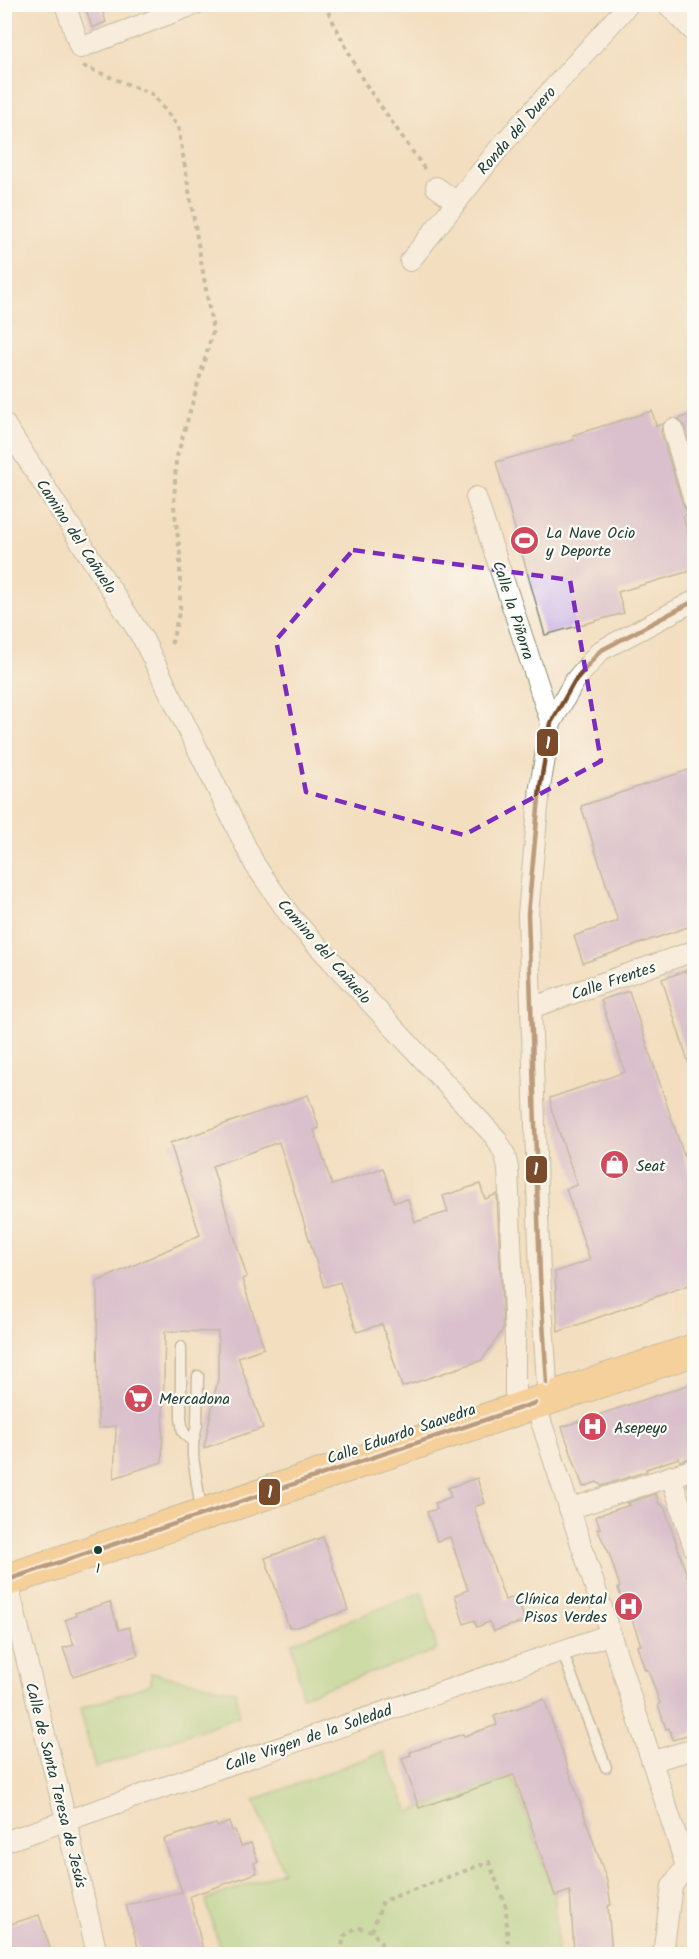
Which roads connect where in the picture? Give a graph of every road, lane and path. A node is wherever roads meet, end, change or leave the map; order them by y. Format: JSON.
{"nodes":[{"id":1,"x":65,"y":4,"type":"edge"},
{"id":2,"x":196,"y":4,"type":"edge"},
{"id":3,"x":324,"y":4,"type":"edge"},
{"id":4,"x":629,"y":4,"type":"edge"},
{"id":5,"x":667,"y":4,"type":"edge"},
{"id":6,"x":694,"y":32,"type":"edge"},
{"id":7,"x":80,"y":48,"type":"junction"},
{"id":8,"x":436,"y":187,"type":"joint"},
{"id":9,"x":457,"y":202,"type":"junction"},
{"id":10,"x":410,"y":261,"type":"dead end"},
{"id":11,"x":4,"y":423,"type":"edge"},
{"id":12,"x":673,"y":429,"type":"dead end"},
{"id":13,"x":476,"y":497,"type":"dead end"},
{"id":14,"x":694,"y":501,"type":"edge"},
{"id":15,"x":694,"y":601,"type":"edge"},
{"id":16,"x":156,"y":666,"type":"junction"},
{"id":17,"x":551,"y":723,"type":"junction"},
{"id":18,"x":694,"y":951,"type":"edge"},
{"id":19,"x":531,"y":1008,"type":"junction"},
{"id":20,"x":694,"y":1333,"type":"edge"},
{"id":21,"x":181,"y":1347,"type":"dead end"},
{"id":22,"x":694,"y":1350,"type":"edge"},
{"id":23,"x":198,"y":1376,"type":"dead end"},
{"id":24,"x":532,"y":1394,"type":"junction"},
{"id":25,"x":193,"y":1442,"type":"junction"},
{"id":26,"x":694,"y":1468,"type":"edge"},
{"id":27,"x":671,"y":1476,"type":"junction"},
{"id":28,"x":200,"y":1503,"type":"junction"},
{"id":29,"x":569,"y":1509,"type":"junction"},
{"id":30,"x":694,"y":1548,"type":"edge"},
{"id":31,"x":5,"y":1575,"type":"edge"},
{"id":32,"x":611,"y":1634,"type":"junction"},
{"id":33,"x":562,"y":1651,"type":"junction"},
{"id":34,"x":694,"y":1749,"type":"edge"},
{"id":35,"x":653,"y":1761,"type":"junction"},
{"id":36,"x":606,"y":1767,"type":"dead end"},
{"id":37,"x":66,"y":1820,"type":"junction"},
{"id":38,"x":4,"y":1842,"type":"edge"},
{"id":39,"x":690,"y":1864,"type":"edge"},
{"id":40,"x":372,"y":1930,"type":"junction"},
{"id":41,"x":341,"y":1953,"type":"edge"},
{"id":42,"x":97,"y":1954,"type":"edge"},
{"id":43,"x":329,"y":1954,"type":"edge"},
{"id":44,"x":379,"y":1954,"type":"edge"},
{"id":45,"x":506,"y":1954,"type":"edge"},
{"id":46,"x":663,"y":1954,"type":"edge"}],
"edges":[{"from":1,"to":7,"type":"street"},
{"from":2,"to":7,"type":"street"},
{"from":3,"to":8,"type":"path"},
{"from":4,"to":9,"type":"street","name":"Ronda del Duero"},
{"from":5,"to":6,"type":"street"},
{"from":7,"to":16,"type":"path"},
{"from":8,"to":9,"type":"street"},
{"from":9,"to":10,"type":"street","name":"Ronda del Duero"},
{"from":11,"to":16,"type":"street","name":"Camino del Cañuelo"},
{"from":12,"to":14,"type":"street"},
{"from":13,"to":17,"type":"street","name":"Calle la Piñorra"},
{"from":15,"to":17,"type":"street"},
{"from":16,"to":24,"type":"street","name":"Camino del Cañuelo"},
{"from":17,"to":19,"type":"street"},
{"from":18,"to":19,"type":"street","name":"Calle Frentes"},
{"from":19,"to":24,"type":"street"},
{"from":20,"to":24,"type":"main road","name":"Calle Eduardo Saavedra"},
{"from":21,"to":25,"type":"lane"},
{"from":22,"to":24,"type":"main road","name":"Calle Eduardo Saavedra"},
{"from":23,"to":25,"type":"lane"},
{"from":24,"to":28,"type":"main road","name":"Calle Eduardo Saavedra"},
{"from":24,"to":29,"type":"street"},
{"from":24,"to":31,"type":"main road","name":"Calle Eduardo Saavedra"},
{"from":25,"to":28,"type":"lane"},
{"from":26,"to":27,"type":"street"},
{"from":27,"to":29,"type":"street"},
{"from":27,"to":30,"type":"street"},
{"from":28,"to":31,"type":"main road","name":"Calle Eduardo Saavedra"},
{"from":29,"to":32,"type":"street"},
{"from":31,"to":37,"type":"street","name":"Calle de Santa Teresa de Jesús"},
{"from":32,"to":33,"type":"street","name":"Calle Virgen de la Soledad"},
{"from":32,"to":35,"type":"street"},
{"from":33,"to":36,"type":"lane"},
{"from":33,"to":37,"type":"street","name":"Calle Virgen de la Soledad"},
{"from":34,"to":35,"type":"street"},
{"from":35,"to":39,"type":"street"},
{"from":37,"to":38,"type":"street","name":"Calle Virgen de la Soledad"},
{"from":37,"to":42,"type":"street","name":"Calle de Santa Teresa de Jesús"},
{"from":39,"to":46,"type":"street"},
{"from":40,"to":41,"type":"path"},
{"from":40,"to":44,"type":"path"},
{"from":40,"to":45,"type":"path"},
{"from":41,"to":43,"type":"path"}]}
